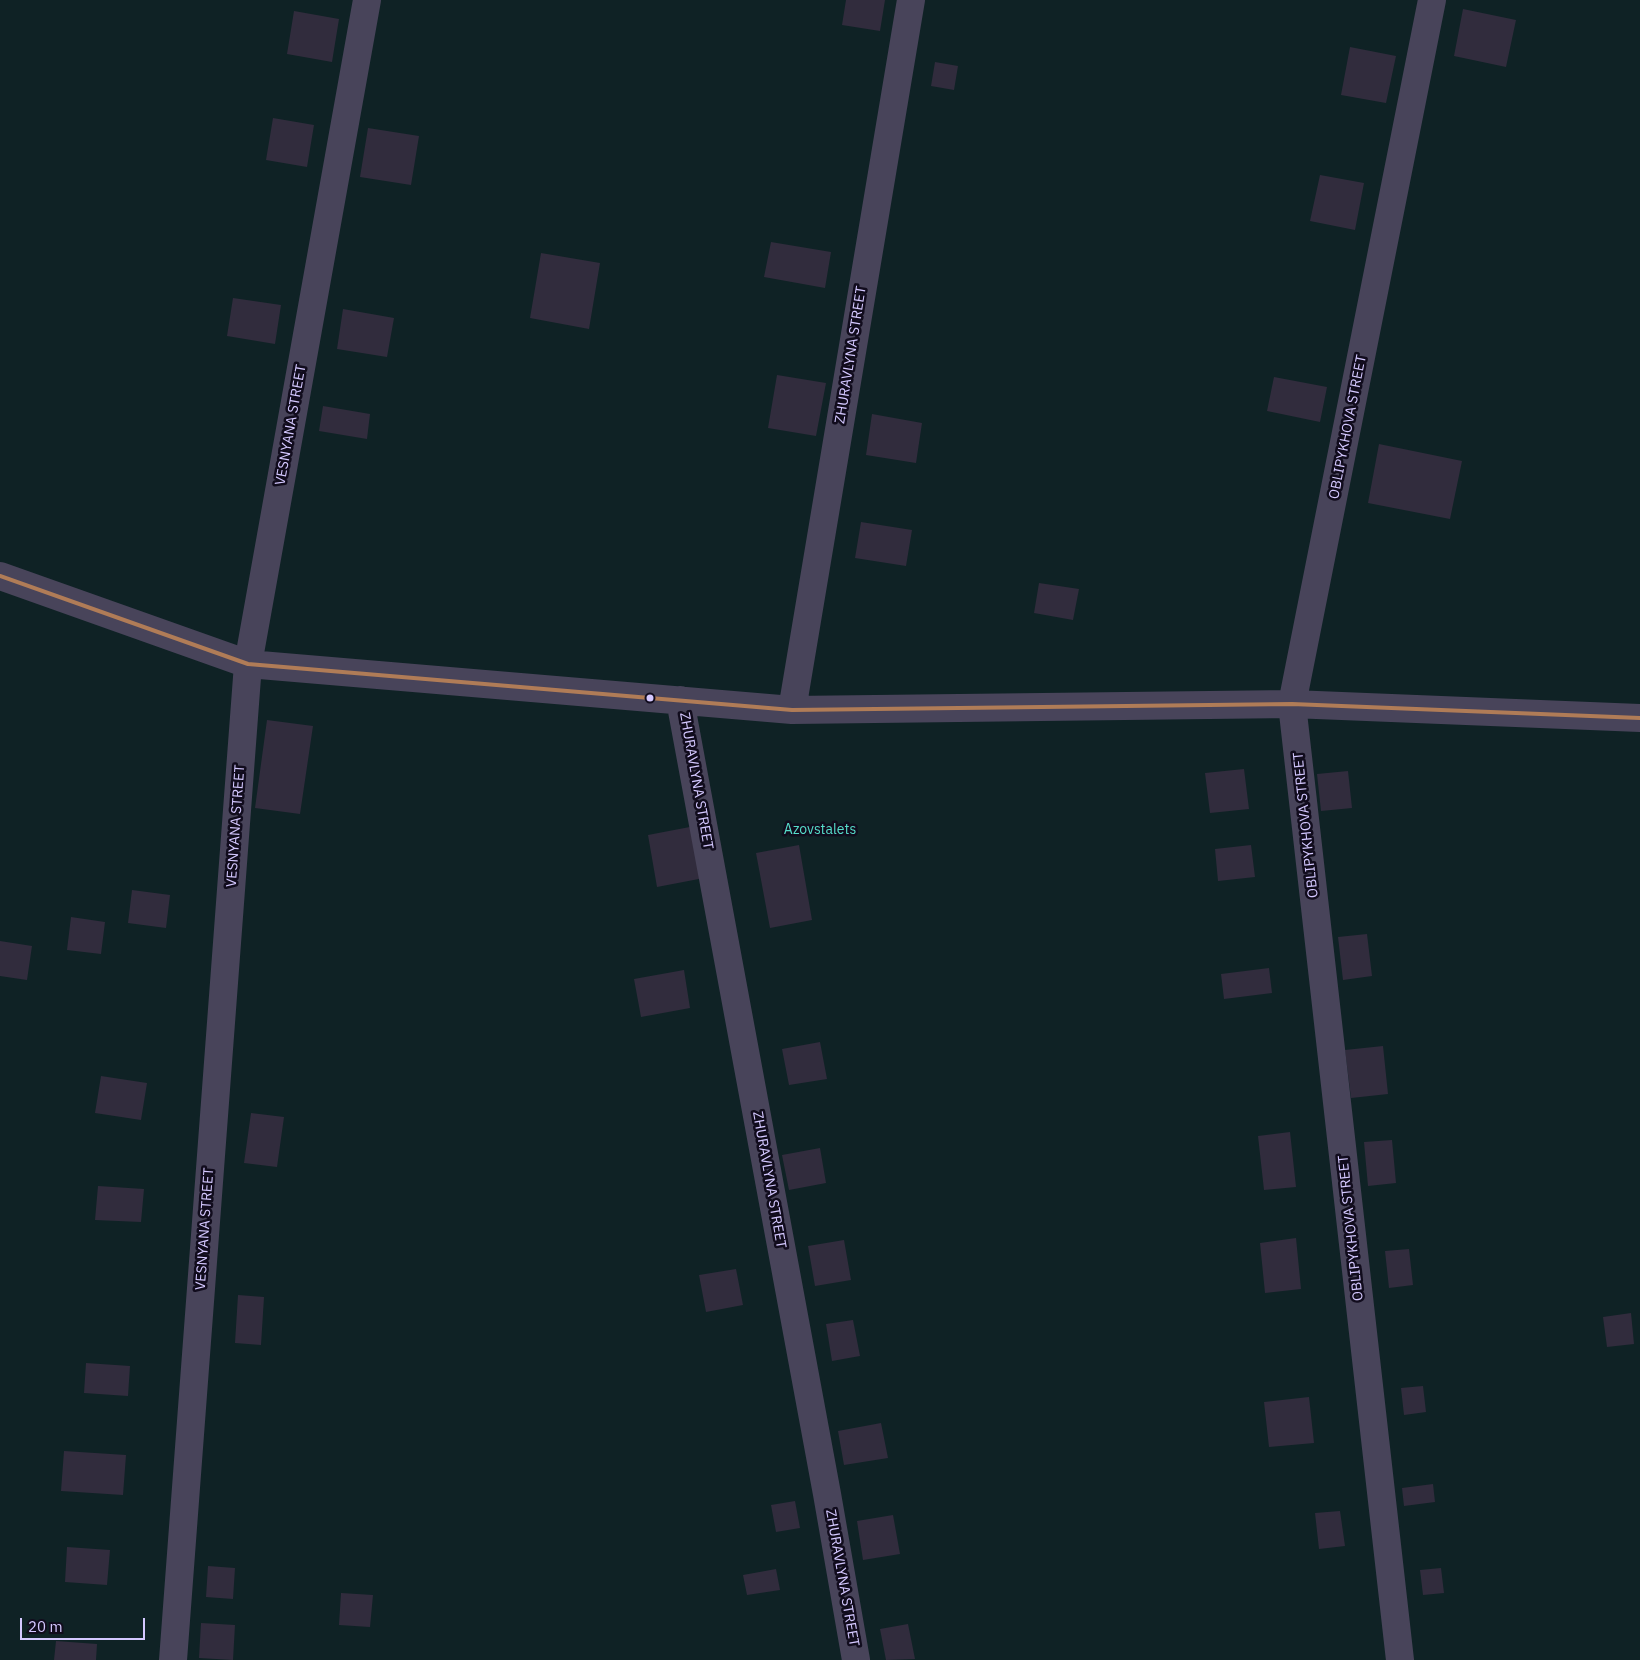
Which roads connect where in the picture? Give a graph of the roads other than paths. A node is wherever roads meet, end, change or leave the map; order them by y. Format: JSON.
{"nodes":[{"id":1,"x":367,"y":0,"type":"edge"},
{"id":2,"x":911,"y":0,"type":"edge"},
{"id":3,"x":1432,"y":0,"type":"edge"},
{"id":4,"x":0,"y":576,"type":"edge"},
{"id":5,"x":248,"y":664,"type":"junction"},
{"id":6,"x":680,"y":700,"type":"junction"},
{"id":7,"x":1292,"y":704,"type":"junction"},
{"id":8,"x":792,"y":710,"type":"junction"},
{"id":9,"x":1640,"y":718,"type":"edge"},
{"id":10,"x":173,"y":1660,"type":"edge"},
{"id":11,"x":856,"y":1660,"type":"edge"},
{"id":12,"x":1400,"y":1660,"type":"edge"}],
"edges":[{"from":1,"to":5,"type":"street","name":"VESNYANA STREET"},
{"from":2,"to":8,"type":"street","name":"ZHURAVLYNA STREET"},
{"from":3,"to":7,"type":"street","name":"OBLIPYKHOVA STREET"},
{"from":4,"to":5,"type":"street"},
{"from":5,"to":6,"type":"street"},
{"from":5,"to":10,"type":"street","name":"VESNYANA STREET"},
{"from":6,"to":8,"type":"street"},
{"from":6,"to":11,"type":"street","name":"ZHURAVLYNA STREET"},
{"from":7,"to":8,"type":"street"},
{"from":7,"to":9,"type":"street"},
{"from":7,"to":12,"type":"street","name":"OBLIPYKHOVA STREET"}]}
